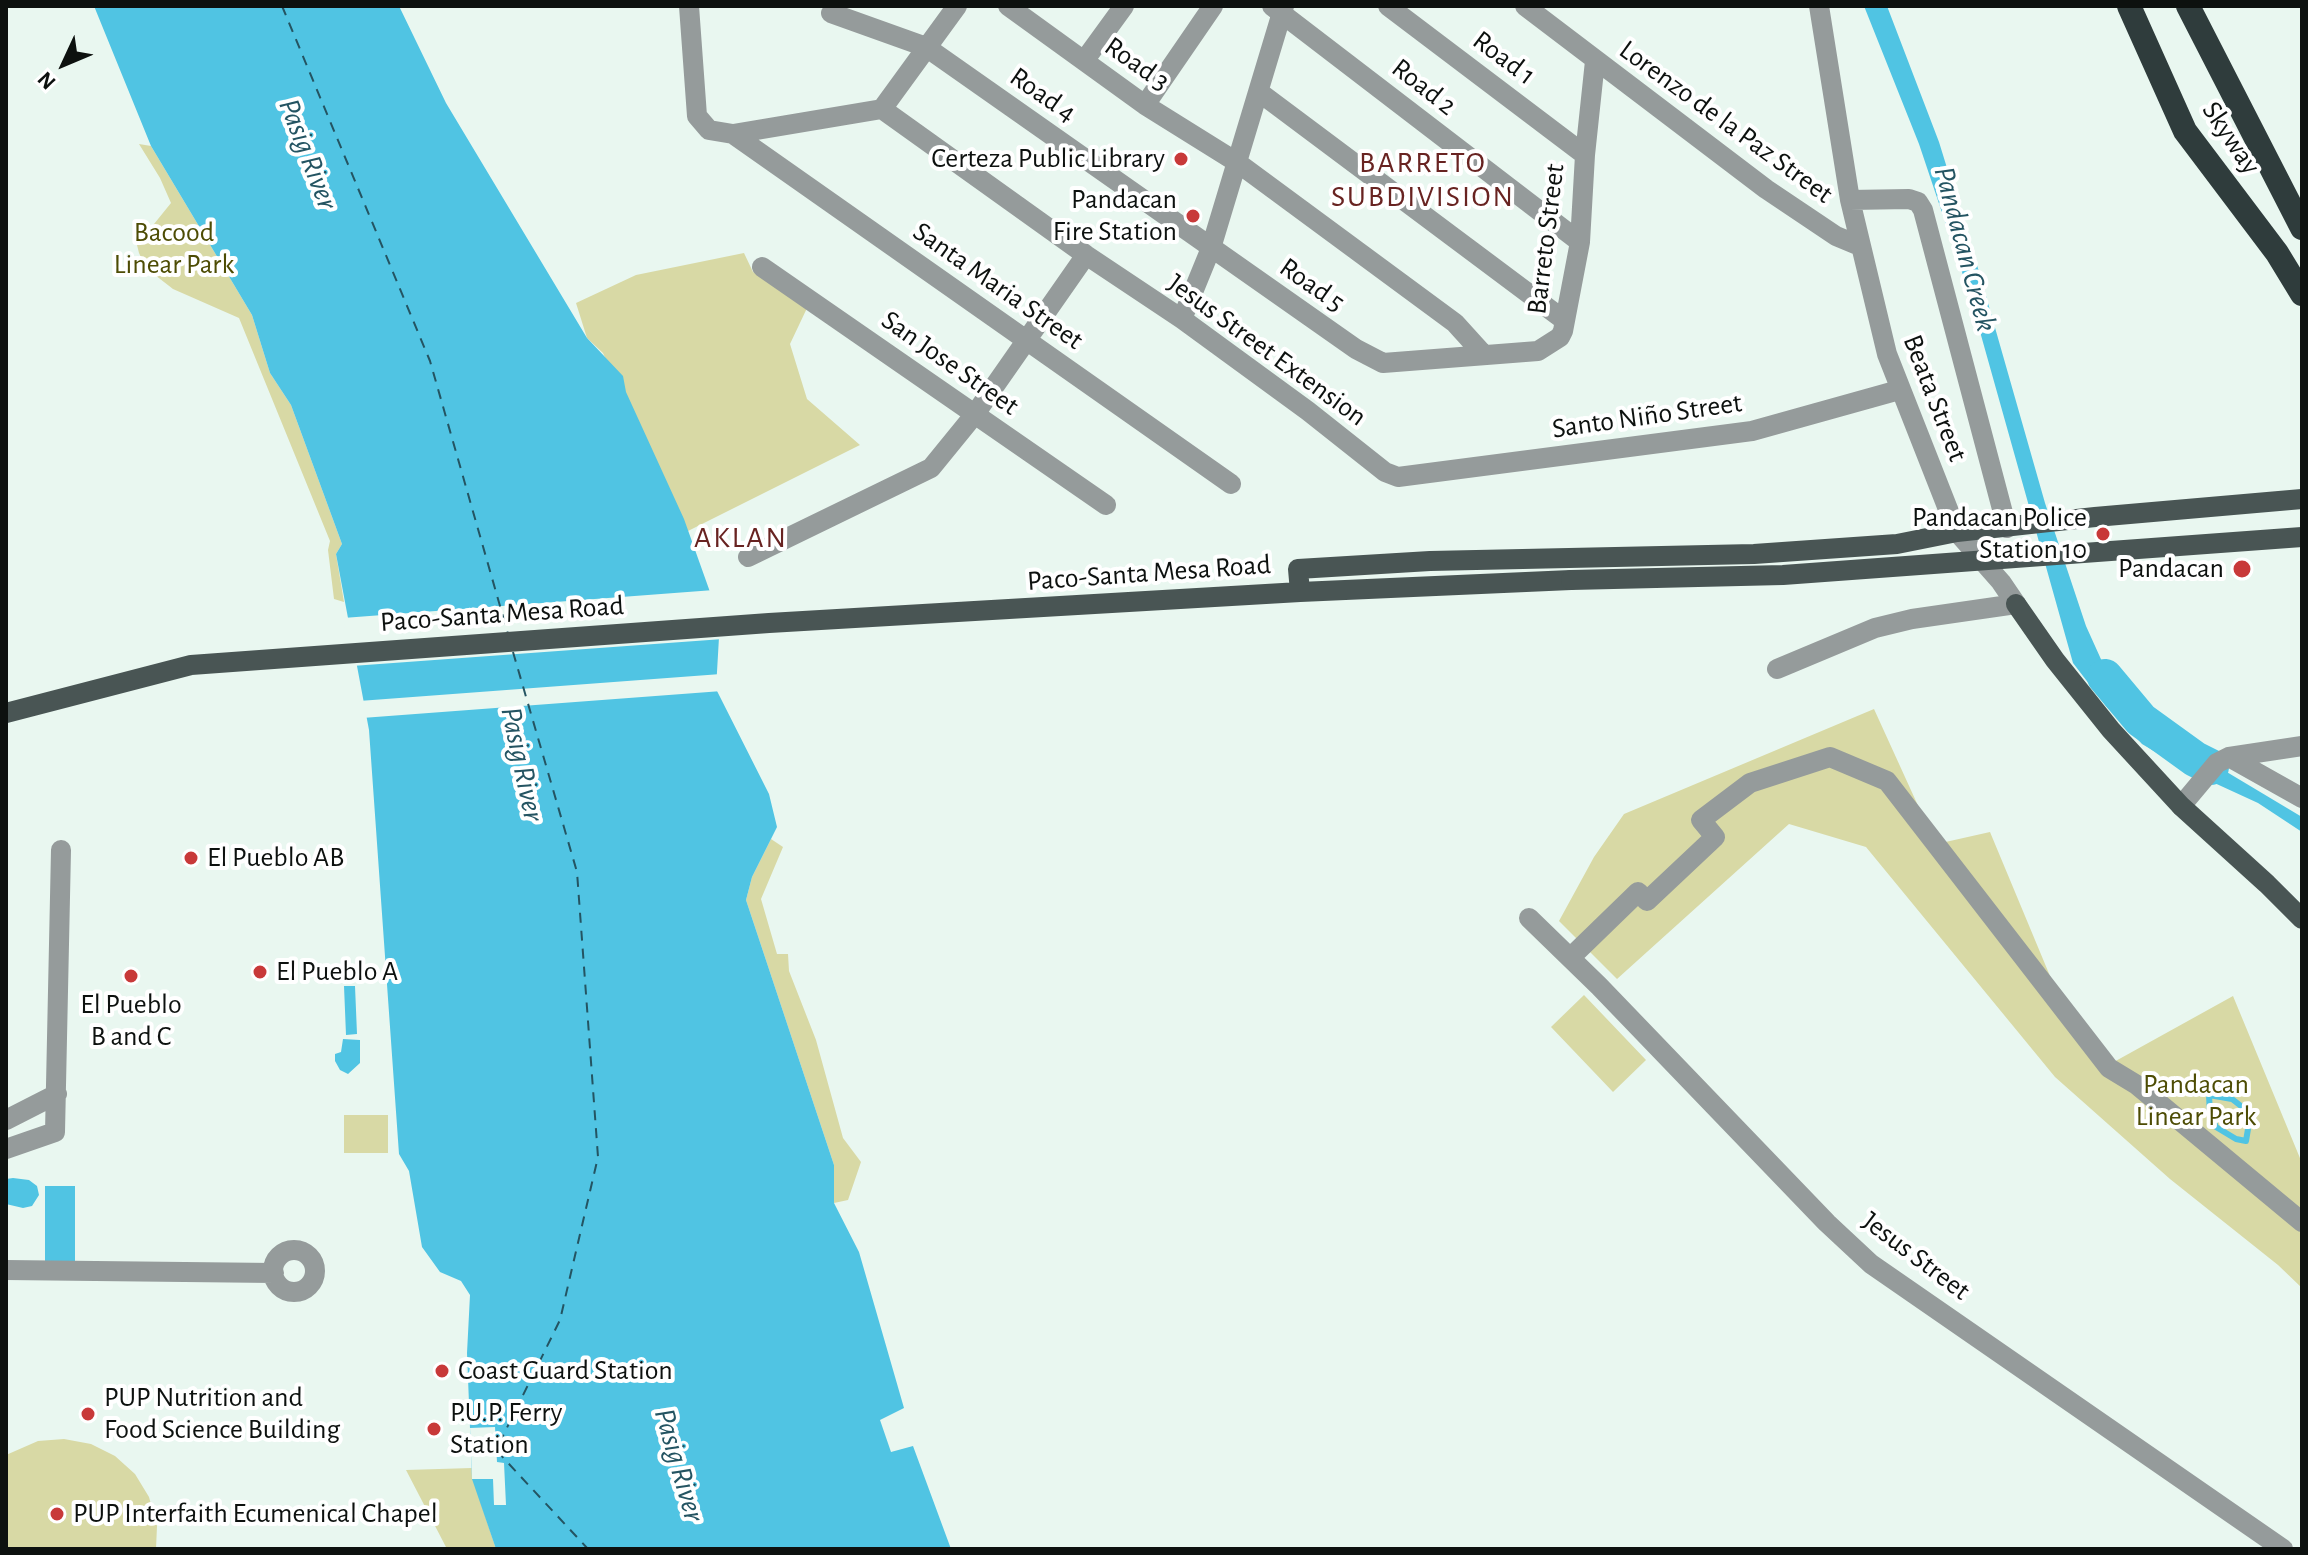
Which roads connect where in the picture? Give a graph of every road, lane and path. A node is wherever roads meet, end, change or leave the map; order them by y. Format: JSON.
{"nodes":[{"id":1,"x":689,"y":6,"type":"edge"},
{"id":2,"x":957,"y":6,"type":"edge"},
{"id":3,"x":1008,"y":6,"type":"edge"},
{"id":4,"x":1124,"y":6,"type":"edge"},
{"id":5,"x":1213,"y":6,"type":"edge"},
{"id":6,"x":1388,"y":6,"type":"edge"},
{"id":7,"x":1525,"y":6,"type":"edge"},
{"id":8,"x":1819,"y":6,"type":"edge"},
{"id":9,"x":2119,"y":6,"type":"edge"},
{"id":10,"x":2129,"y":6,"type":"edge"},
{"id":11,"x":2188,"y":6,"type":"edge"},
{"id":12,"x":1279,"y":8,"type":"edge"},
{"id":13,"x":831,"y":13,"type":"dead end"},
{"id":14,"x":1036,"y":14,"type":"edge"},
{"id":15,"x":2128,"y":33,"type":"dead end"},
{"id":16,"x":926,"y":47,"type":"junction"},
{"id":17,"x":1084,"y":61,"type":"junction"},
{"id":18,"x":1595,"y":61,"type":"junction"},
{"id":19,"x":1259,"y":92,"type":"junction"},
{"id":20,"x":1145,"y":105,"type":"junction"},
{"id":21,"x":882,"y":109,"type":"junction"},
{"id":22,"x":733,"y":134,"type":"junction"},
{"id":23,"x":1585,"y":155,"type":"junction"},
{"id":24,"x":1238,"y":163,"type":"junction"},
{"id":25,"x":1850,"y":200,"type":"junction"},
{"id":26,"x":2302,"y":228,"type":"edge"},
{"id":27,"x":1580,"y":242,"type":"junction"},
{"id":28,"x":1860,"y":246,"type":"junction"},
{"id":29,"x":1211,"y":248,"type":"junction"},
{"id":30,"x":1086,"y":255,"type":"junction"},
{"id":31,"x":762,"y":267,"type":"dead end"},
{"id":32,"x":2302,"y":294,"type":"edge"},
{"id":33,"x":1182,"y":319,"type":"junction"},
{"id":34,"x":1564,"y":320,"type":"junction"},
{"id":35,"x":1026,"y":340,"type":"junction"},
{"id":36,"x":1484,"y":355,"type":"junction"},
{"id":37,"x":1383,"y":363,"type":"joint"},
{"id":38,"x":1899,"y":390,"type":"junction"},
{"id":39,"x":975,"y":414,"type":"junction"},
{"id":40,"x":1398,"y":477,"type":"joint"},
{"id":41,"x":1231,"y":484,"type":"dead end"},
{"id":42,"x":2302,"y":499,"type":"edge"},
{"id":43,"x":1106,"y":505,"type":"dead end"},
{"id":44,"x":2007,"y":528,"type":"junction"},
{"id":45,"x":1957,"y":532,"type":"junction"},
{"id":46,"x":2302,"y":537,"type":"edge"},
{"id":47,"x":748,"y":557,"type":"dead end"},
{"id":48,"x":1300,"y":592,"type":"junction"},
{"id":49,"x":2016,"y":604,"type":"junction"},
{"id":50,"x":1777,"y":669,"type":"dead end"},
{"id":51,"x":6,"y":713,"type":"edge"},
{"id":52,"x":2302,"y":746,"type":"edge"},
{"id":53,"x":2223,"y":760,"type":"junction"},
{"id":54,"x":2302,"y":798,"type":"edge"},
{"id":55,"x":2181,"y":806,"type":"junction"},
{"id":56,"x":61,"y":850,"type":"dead end"},
{"id":57,"x":1529,"y":918,"type":"dead end"},
{"id":58,"x":2302,"y":919,"type":"edge"},
{"id":59,"x":1570,"y":958,"type":"junction"},
{"id":60,"x":57,"y":1094,"type":"junction"},
{"id":61,"x":6,"y":1120,"type":"edge"},
{"id":62,"x":6,"y":1149,"type":"edge"},
{"id":63,"x":2302,"y":1222,"type":"edge"},
{"id":64,"x":6,"y":1270,"type":"edge"},
{"id":65,"x":274,"y":1273,"type":"dead end"},
{"id":66,"x":2283,"y":1549,"type":"edge"}],
"edges":[{"from":1,"to":22,"type":"street"},
{"from":2,"to":16,"type":"street"},
{"from":3,"to":14,"type":"street","name":"Road 3"},
{"from":4,"to":17,"type":"street"},
{"from":5,"to":20,"type":"street"},
{"from":6,"to":23,"type":"street","name":"Road 1"},
{"from":7,"to":18,"type":"street","name":"Lorenzo de la Paz Street"},
{"from":8,"to":25,"type":"street","name":"Beata Street"},
{"from":9,"to":15,"type":"highway"},
{"from":10,"to":32,"type":"highway","name":"Skyway"},
{"from":11,"to":26,"type":"highway","name":"Skyway"},
{"from":12,"to":19,"type":"street"},
{"from":12,"to":27,"type":"street","name":"Road 2"},
{"from":13,"to":16,"type":"street","name":"Road 4"},
{"from":14,"to":17,"type":"street","name":"Road 3"},
{"from":16,"to":21,"type":"street"},
{"from":16,"to":29,"type":"street","name":"Road 4"},
{"from":17,"to":20,"type":"street","name":"Road 3"},
{"from":18,"to":23,"type":"street","name":"Barreto Street"},
{"from":18,"to":28,"type":"street","name":"Lorenzo de la Paz Street"},
{"from":19,"to":24,"type":"street"},
{"from":19,"to":34,"type":"street"},
{"from":20,"to":24,"type":"street","name":"Road 3"},
{"from":21,"to":22,"type":"street"},
{"from":21,"to":30,"type":"street","name":"Jesus Street Extension"},
{"from":22,"to":35,"type":"street","name":"Santa Maria Street"},
{"from":23,"to":27,"type":"street","name":"Barreto Street"},
{"from":24,"to":29,"type":"street"},
{"from":24,"to":36,"type":"street"},
{"from":25,"to":28,"type":"street","name":"Beata Street"},
{"from":25,"to":44,"type":"street"},
{"from":27,"to":34,"type":"street","name":"Barreto Street"},
{"from":28,"to":38,"type":"street","name":"Beata Street"},
{"from":29,"to":33,"type":"street"},
{"from":29,"to":37,"type":"street","name":"Road 5"},
{"from":30,"to":33,"type":"street","name":"Jesus Street Extension"},
{"from":30,"to":35,"type":"street"},
{"from":31,"to":39,"type":"street","name":"San Jose Street"},
{"from":33,"to":40,"type":"street","name":"Jesus Street Extension"},
{"from":34,"to":36,"type":"street","name":"Barreto Street"},
{"from":35,"to":39,"type":"street"},
{"from":35,"to":41,"type":"street","name":"Santa Maria Street"},
{"from":36,"to":37,"type":"street","name":"Barreto Street"},
{"from":38,"to":40,"type":"street","name":"Santo Niño Street"},
{"from":38,"to":45,"type":"street","name":"Beata Street"},
{"from":39,"to":43,"type":"street","name":"San Jose Street"},
{"from":39,"to":47,"type":"street"},
{"from":42,"to":44,"type":"main road","name":"Paco-Santa Mesa Road"},
{"from":44,"to":45,"type":"main road","name":"Paco-Santa Mesa Road"},
{"from":45,"to":48,"type":"main road","name":"Paco-Santa Mesa Road"},
{"from":45,"to":49,"type":"street","name":"Beata Street"},
{"from":46,"to":48,"type":"main road","name":"Paco-Santa Mesa Road","bridge":true},
{"from":48,"to":51,"type":"main road","name":"Paco-Santa Mesa Road"},
{"from":49,"to":50,"type":"street"},
{"from":49,"to":55,"type":"main road","name":"Beata Street"},
{"from":52,"to":53,"type":"street"},
{"from":53,"to":54,"type":"street"},
{"from":53,"to":55,"type":"street"},
{"from":55,"to":58,"type":"main road","name":"Beata Street"},
{"from":56,"to":60,"type":"street"},
{"from":57,"to":59,"type":"street","name":"Jesus Street"},
{"from":59,"to":63,"type":"street"},
{"from":59,"to":66,"type":"street","name":"Jesus Street"},
{"from":60,"to":61,"type":"street"},
{"from":60,"to":62,"type":"street"},
{"from":64,"to":65,"type":"street"}]}
